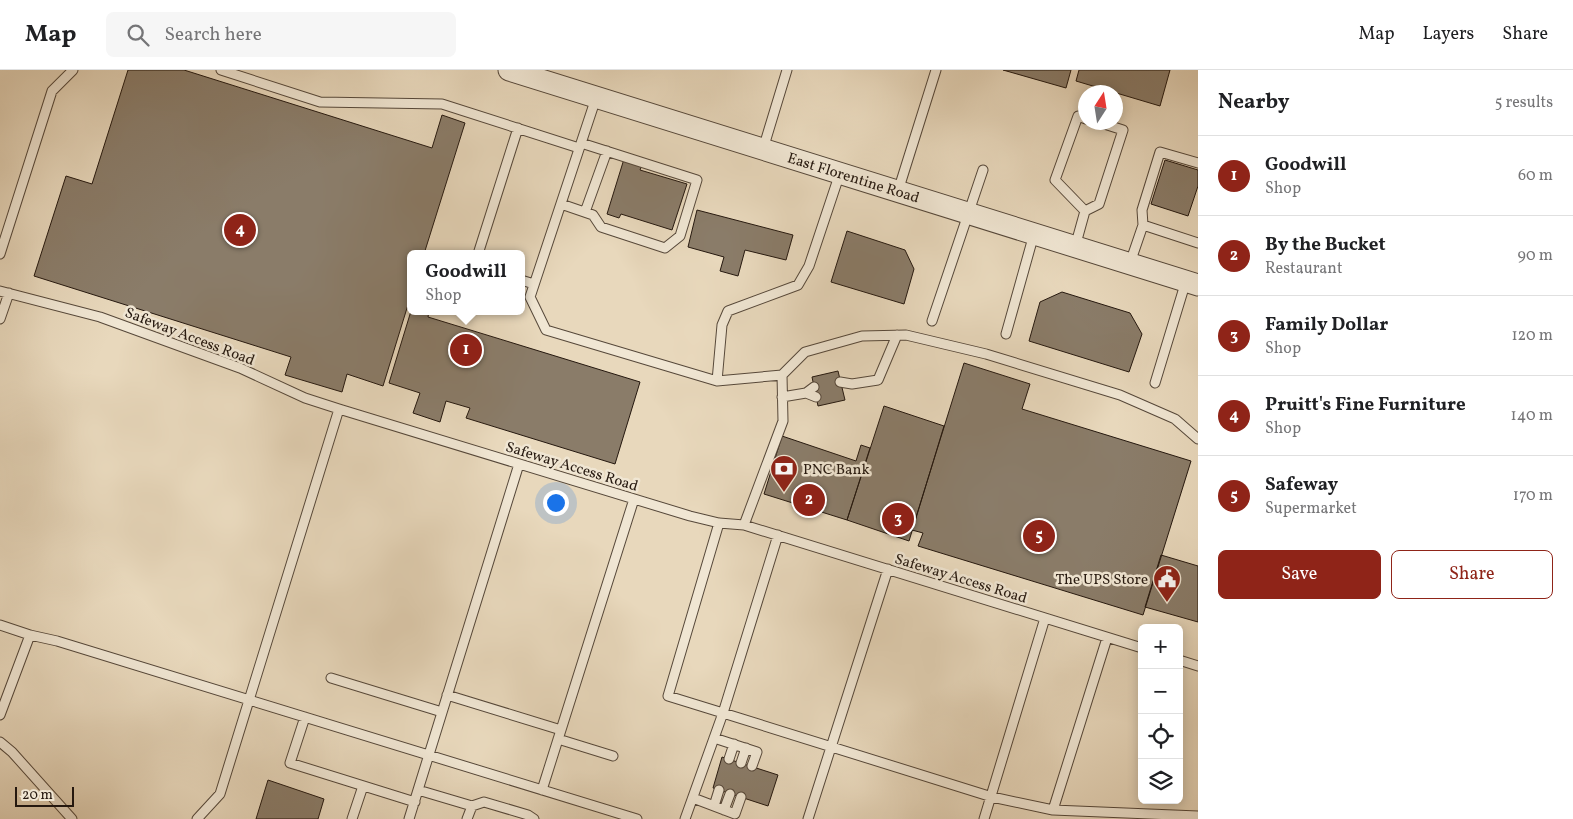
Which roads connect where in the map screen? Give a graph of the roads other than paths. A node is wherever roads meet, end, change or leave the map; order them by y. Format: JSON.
{"nodes":[{"id":1,"x":73,"y":70,"type":"edge"},
{"id":2,"x":221,"y":70,"type":"edge"},
{"id":3,"x":509,"y":70,"type":"edge"},
{"id":4,"x":786,"y":70,"type":"edge"},
{"id":5,"x":936,"y":70,"type":"edge"},
{"id":6,"x":596,"y":97,"type":"junction"},
{"id":7,"x":1078,"y":116,"type":"edge"},
{"id":8,"x":518,"y":128,"type":"junction"},
{"id":9,"x":1123,"y":130,"type":"edge"},
{"id":10,"x":580,"y":146,"type":"junction"},
{"id":11,"x":763,"y":149,"type":"junction"},
{"id":12,"x":607,"y":151,"type":"junction"},
{"id":13,"x":1198,"y":164,"type":"edge"},
{"id":14,"x":983,"y":170,"type":"dead end"},
{"id":15,"x":840,"y":173,"type":"junction"},
{"id":16,"x":898,"y":191,"type":"junction"},
{"id":17,"x":561,"y":204,"type":"junction"},
{"id":18,"x":1085,"y":211,"type":"junction"},
{"id":19,"x":585,"y":212,"type":"junction"},
{"id":20,"x":967,"y":213,"type":"junction"},
{"id":21,"x":1143,"y":225,"type":"junction"},
{"id":22,"x":1034,"y":234,"type":"junction"},
{"id":23,"x":1198,"y":243,"type":"edge"},
{"id":24,"x":1075,"y":247,"type":"junction"},
{"id":25,"x":479,"y":250,"type":"edge"},
{"id":26,"x":0,"y":254,"type":"edge"},
{"id":27,"x":1130,"y":264,"type":"junction"},
{"id":28,"x":525,"y":281,"type":"edge"},
{"id":29,"x":1192,"y":283,"type":"edge"},
{"id":30,"x":534,"y":284,"type":"junction"},
{"id":31,"x":4,"y":292,"type":"edge"},
{"id":32,"x":0,"y":319,"type":"edge"},
{"id":33,"x":932,"y":321,"type":"dead end"},
{"id":34,"x":1006,"y":334,"type":"dead end"},
{"id":35,"x":897,"y":335,"type":"junction"},
{"id":36,"x":782,"y":375,"type":"junction"},
{"id":37,"x":717,"y":381,"type":"junction"},
{"id":38,"x":840,"y":382,"type":"dead end"},
{"id":39,"x":1155,"y":383,"type":"dead end"},
{"id":40,"x":852,"y":384,"type":"junction"},
{"id":41,"x":814,"y":387,"type":"dead end"},
{"id":42,"x":843,"y":391,"type":"dead end"},
{"id":43,"x":806,"y":393,"type":"junction"},
{"id":44,"x":782,"y":397,"type":"junction"},
{"id":45,"x":816,"y":397,"type":"dead end"},
{"id":46,"x":338,"y":409,"type":"junction"},
{"id":47,"x":1198,"y":439,"type":"edge"},
{"id":48,"x":519,"y":464,"type":"junction"},
{"id":49,"x":634,"y":499,"type":"junction"},
{"id":50,"x":719,"y":523,"type":"junction"},
{"id":51,"x":744,"y":525,"type":"junction"},
{"id":52,"x":778,"y":536,"type":"junction"},
{"id":53,"x":888,"y":570,"type":"junction"},
{"id":54,"x":1045,"y":618,"type":"junction"},
{"id":55,"x":0,"y":626,"type":"edge"},
{"id":56,"x":30,"y":635,"type":"junction"},
{"id":57,"x":1108,"y":638,"type":"junction"},
{"id":58,"x":1138,"y":647,"type":"edge"},
{"id":59,"x":1183,"y":661,"type":"edge"},
{"id":60,"x":1198,"y":666,"type":"edge"},
{"id":61,"x":331,"y":678,"type":"dead end"},
{"id":62,"x":447,"y":695,"type":"junction"},
{"id":63,"x":249,"y":700,"type":"junction"},
{"id":64,"x":442,"y":712,"type":"junction"},
{"id":65,"x":723,"y":714,"type":"junction"},
{"id":66,"x":0,"y":715,"type":"edge"},
{"id":67,"x":305,"y":717,"type":"junction"},
{"id":68,"x":559,"y":734,"type":"junction"},
{"id":69,"x":714,"y":738,"type":"junction"},
{"id":70,"x":0,"y":742,"type":"edge"},
{"id":71,"x":734,"y":744,"type":"junction"},
{"id":72,"x":746,"y":748,"type":"junction"},
{"id":73,"x":832,"y":748,"type":"junction"},
{"id":74,"x":428,"y":756,"type":"junction"},
{"id":75,"x":613,"y":756,"type":"dead end"},
{"id":76,"x":729,"y":759,"type":"dead end"},
{"id":77,"x":741,"y":763,"type":"dead end"},
{"id":78,"x":752,"y":766,"type":"dead end"},
{"id":79,"x":363,"y":786,"type":"junction"},
{"id":80,"x":418,"y":790,"type":"junction"},
{"id":81,"x":542,"y":790,"type":"junction"},
{"id":82,"x":719,"y":790,"type":"dead end"},
{"id":83,"x":730,"y":794,"type":"dead end"},
{"id":84,"x":741,"y":797,"type":"dead end"},
{"id":85,"x":992,"y":797,"type":"junction"},
{"id":86,"x":693,"y":798,"type":"junction"},
{"id":87,"x":414,"y":802,"type":"junction"},
{"id":88,"x":472,"y":806,"type":"junction"},
{"id":89,"x":714,"y":806,"type":"junction"},
{"id":90,"x":724,"y":810,"type":"junction"},
{"id":91,"x":1053,"y":810,"type":"junction"},
{"id":92,"x":1198,"y":816,"type":"edge"},
{"id":93,"x":1162,"y":817,"type":"edge"},
{"id":94,"x":72,"y":819,"type":"edge"},
{"id":95,"x":197,"y":819,"type":"edge"},
{"id":96,"x":352,"y":819,"type":"edge"},
{"id":97,"x":410,"y":819,"type":"edge"},
{"id":98,"x":467,"y":819,"type":"edge"},
{"id":99,"x":534,"y":819,"type":"edge"},
{"id":100,"x":637,"y":819,"type":"edge"},
{"id":101,"x":685,"y":819,"type":"edge"},
{"id":102,"x":808,"y":819,"type":"edge"},
{"id":103,"x":984,"y":819,"type":"edge"}],
"edges":[{"from":1,"to":26,"type":"lane"},
{"from":2,"to":8,"type":"lane"},
{"from":3,"to":6,"type":"street","name":"East Florentine Road"},
{"from":4,"to":11,"type":"lane"},
{"from":5,"to":16,"type":"lane"},
{"from":6,"to":10,"type":"lane"},
{"from":6,"to":11,"type":"street","name":"East Florentine Road"},
{"from":7,"to":18,"type":"lane"},
{"from":8,"to":10,"type":"lane"},
{"from":8,"to":25,"type":"lane"},
{"from":9,"to":18,"type":"lane"},
{"from":10,"to":12,"type":"lane"},
{"from":10,"to":17,"type":"lane"},
{"from":11,"to":15,"type":"street","name":"East Florentine Road"},
{"from":12,"to":19,"type":"lane"},
{"from":12,"to":19,"type":"lane"},
{"from":13,"to":21,"type":"lane"},
{"from":14,"to":20,"type":"lane"},
{"from":15,"to":16,"type":"street","name":"East Florentine Road"},
{"from":15,"to":37,"type":"lane"},
{"from":16,"to":20,"type":"street","name":"East Florentine Road"},
{"from":17,"to":19,"type":"lane"},
{"from":17,"to":30,"type":"lane"},
{"from":18,"to":24,"type":"lane"},
{"from":20,"to":22,"type":"street","name":"East Florentine Road"},
{"from":20,"to":33,"type":"lane"},
{"from":21,"to":23,"type":"lane"},
{"from":21,"to":27,"type":"lane"},
{"from":22,"to":24,"type":"street","name":"East Florentine Road"},
{"from":22,"to":34,"type":"lane"},
{"from":24,"to":27,"type":"street","name":"East Florentine Road"},
{"from":27,"to":29,"type":"street","name":"East Florentine Road"},
{"from":28,"to":30,"type":"lane"},
{"from":29,"to":39,"type":"lane"},
{"from":30,"to":37,"type":"lane"},
{"from":31,"to":32,"type":"lane"},
{"from":31,"to":46,"type":"lane","name":"Safeway Access Road"},
{"from":35,"to":36,"type":"lane"},
{"from":35,"to":40,"type":"lane"},
{"from":35,"to":47,"type":"lane"},
{"from":36,"to":37,"type":"lane"},
{"from":36,"to":44,"type":"lane"},
{"from":38,"to":40,"type":"lane"},
{"from":40,"to":42,"type":"lane"},
{"from":41,"to":43,"type":"lane"},
{"from":43,"to":44,"type":"lane"},
{"from":43,"to":45,"type":"lane"},
{"from":44,"to":51,"type":"lane"},
{"from":46,"to":48,"type":"lane","name":"Safeway Access Road"},
{"from":46,"to":63,"type":"lane"},
{"from":48,"to":49,"type":"lane","name":"Safeway Access Road"},
{"from":48,"to":62,"type":"lane"},
{"from":49,"to":50,"type":"lane","name":"Safeway Access Road"},
{"from":49,"to":68,"type":"lane"},
{"from":50,"to":51,"type":"lane","name":"Safeway Access Road"},
{"from":50,"to":65,"type":"lane"},
{"from":51,"to":52,"type":"lane","name":"Safeway Access Road"},
{"from":52,"to":53,"type":"lane","name":"Safeway Access Road"},
{"from":52,"to":65,"type":"lane"},
{"from":53,"to":54,"type":"lane","name":"Safeway Access Road"},
{"from":53,"to":73,"type":"lane"},
{"from":54,"to":57,"type":"lane","name":"Safeway Access Road"},
{"from":54,"to":85,"type":"lane"},
{"from":55,"to":56,"type":"lane"},
{"from":56,"to":63,"type":"lane"},
{"from":56,"to":66,"type":"lane"},
{"from":57,"to":58,"type":"lane","name":"Safeway Access Road"},
{"from":57,"to":91,"type":"lane"},
{"from":59,"to":60,"type":"lane"},
{"from":61,"to":64,"type":"lane"},
{"from":62,"to":64,"type":"lane"},
{"from":62,"to":68,"type":"lane"},
{"from":63,"to":67,"type":"lane"},
{"from":63,"to":95,"type":"lane"},
{"from":64,"to":74,"type":"lane"},
{"from":65,"to":69,"type":"lane"},
{"from":65,"to":73,"type":"lane"},
{"from":67,"to":74,"type":"lane"},
{"from":67,"to":79,"type":"lane"},
{"from":68,"to":75,"type":"lane"},
{"from":68,"to":81,"type":"lane"},
{"from":69,"to":71,"type":"lane"},
{"from":69,"to":86,"type":"lane"},
{"from":70,"to":94,"type":"lane"},
{"from":71,"to":72,"type":"lane"},
{"from":71,"to":76,"type":"lane"},
{"from":72,"to":77,"type":"lane"},
{"from":72,"to":78,"type":"lane"},
{"from":73,"to":85,"type":"lane"},
{"from":73,"to":102,"type":"lane"},
{"from":74,"to":80,"type":"lane"},
{"from":74,"to":81,"type":"lane"},
{"from":79,"to":87,"type":"lane"},
{"from":79,"to":96,"type":"lane"},
{"from":80,"to":87,"type":"lane"},
{"from":80,"to":88,"type":"lane"},
{"from":81,"to":100,"type":"lane"},
{"from":82,"to":89,"type":"lane"},
{"from":83,"to":90,"type":"lane"},
{"from":84,"to":90,"type":"lane"},
{"from":85,"to":91,"type":"lane"},
{"from":85,"to":103,"type":"lane"},
{"from":86,"to":89,"type":"lane"},
{"from":86,"to":101,"type":"lane"},
{"from":87,"to":97,"type":"lane"},
{"from":88,"to":98,"type":"lane"},
{"from":88,"to":99,"type":"lane"},
{"from":89,"to":90,"type":"lane"},
{"from":91,"to":93,"type":"lane"},
{"from":92,"to":93,"type":"lane"}]}
